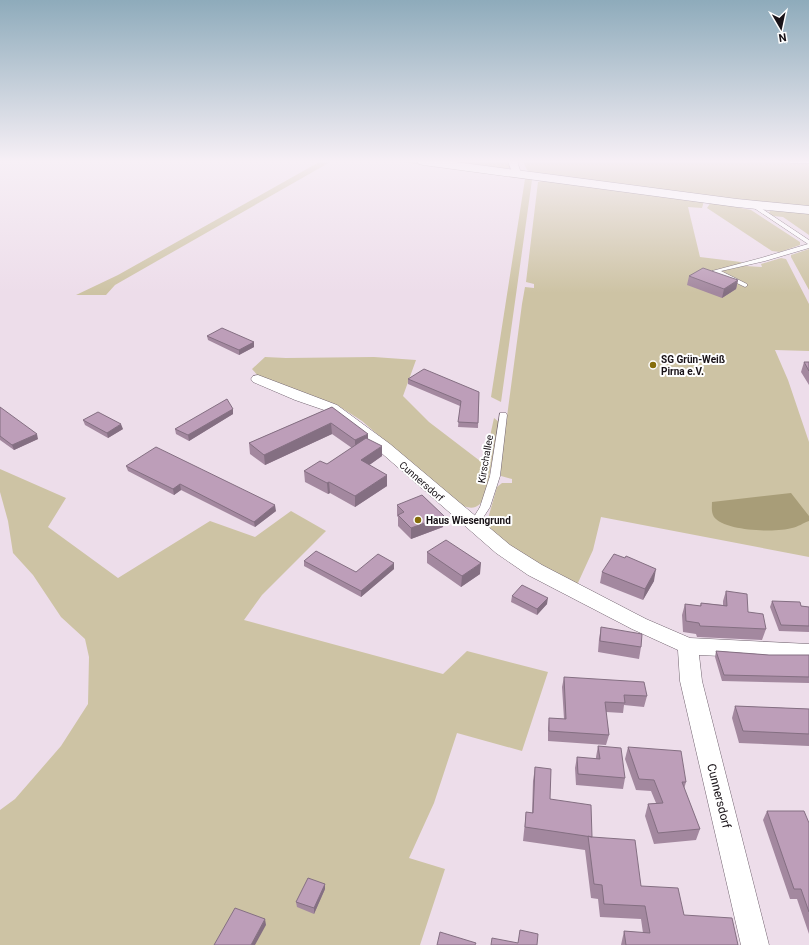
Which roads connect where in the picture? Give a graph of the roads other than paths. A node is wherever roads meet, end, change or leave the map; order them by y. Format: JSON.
{"nodes":[{"id":1,"x":753,"y":205,"type":"edge"},
{"id":2,"x":754,"y":205,"type":"edge"},
{"id":3,"x":809,"y":210,"type":"edge"},
{"id":4,"x":809,"y":243,"type":"edge"},
{"id":5,"x":809,"y":246,"type":"edge"},
{"id":6,"x":745,"y":285,"type":"dead end"},
{"id":7,"x":258,"y":379,"type":"dead end"},
{"id":8,"x":503,"y":415,"type":"dead end"},
{"id":9,"x":474,"y":525,"type":"junction"},
{"id":10,"x":688,"y":646,"type":"junction"},
{"id":11,"x":809,"y":652,"type":"edge"},
{"id":12,"x":755,"y":945,"type":"edge"}],
"edges":[{"from":1,"to":4,"type":"lane"},
{"from":2,"to":3,"type":"main road"},
{"from":5,"to":6,"type":"lane"},
{"from":7,"to":9,"type":"street","name":"Cunnersdorf"},
{"from":8,"to":9,"type":"lane","name":"Kirschallee"},
{"from":9,"to":10,"type":"street","name":"Cunnersdorf"},
{"from":10,"to":11,"type":"street","name":"Cunnersdorf"},
{"from":10,"to":12,"type":"street","name":"Cunnersdorf"}]}
